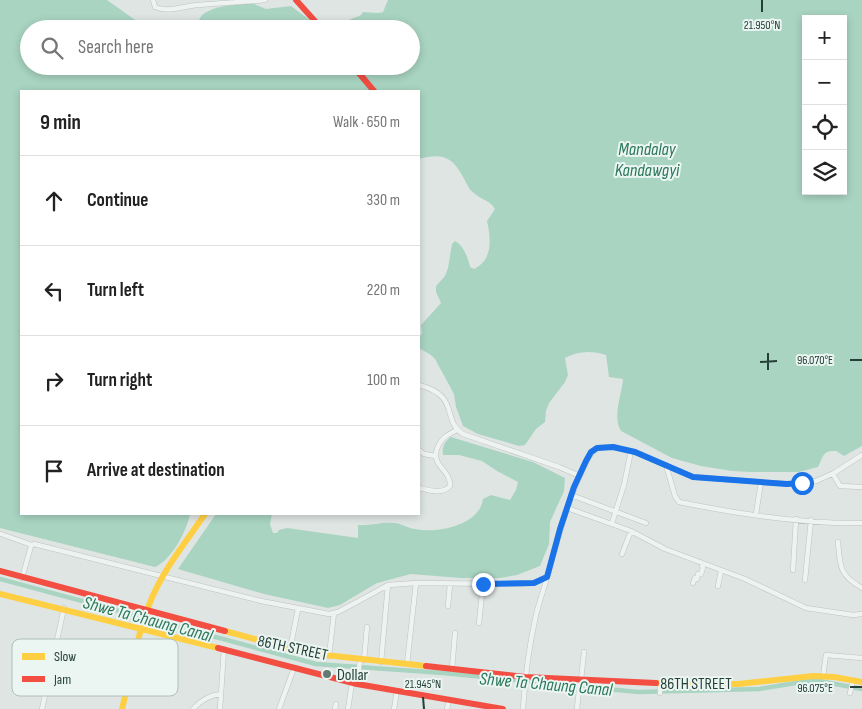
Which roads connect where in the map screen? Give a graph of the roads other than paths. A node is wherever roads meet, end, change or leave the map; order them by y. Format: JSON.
{"nodes":[{"id":1,"x":153,"y":0,"type":"edge"},
{"id":2,"x":265,"y":0,"type":"edge"},
{"id":3,"x":296,"y":0,"type":"edge"},
{"id":4,"x":314,"y":20,"type":"edge"},
{"id":5,"x":361,"y":75,"type":"edge"},
{"id":6,"x":373,"y":90,"type":"edge"},
{"id":7,"x":420,"y":385,"type":"edge"},
{"id":8,"x":457,"y":430,"type":"junction"},
{"id":9,"x":420,"y":451,"type":"edge"},
{"id":10,"x":631,"y":451,"type":"junction"},
{"id":11,"x":862,"y":455,"type":"edge"},
{"id":12,"x":435,"y":456,"type":"junction"},
{"id":13,"x":666,"y":465,"type":"junction"},
{"id":14,"x":833,"y":474,"type":"junction"},
{"id":15,"x":580,"y":476,"type":"junction"},
{"id":16,"x":761,"y":482,"type":"junction"},
{"id":17,"x":862,"y":487,"type":"edge"},
{"id":18,"x":420,"y":488,"type":"edge"},
{"id":19,"x":572,"y":495,"type":"junction"},
{"id":20,"x":567,"y":508,"type":"junction"},
{"id":21,"x":616,"y":512,"type":"junction"},
{"id":22,"x":756,"y":514,"type":"junction"},
{"id":23,"x":204,"y":515,"type":"edge"},
{"id":24,"x":796,"y":519,"type":"junction"},
{"id":25,"x":810,"y":520,"type":"junction"},
{"id":26,"x":612,"y":523,"type":"junction"},
{"id":27,"x":646,"y":523,"type":"dead end"},
{"id":28,"x":862,"y":523,"type":"edge"},
{"id":29,"x":631,"y":531,"type":"junction"},
{"id":30,"x":1,"y":534,"type":"edge"},
{"id":31,"x":838,"y":542,"type":"dead end"},
{"id":32,"x":32,"y":544,"type":"junction"},
{"id":33,"x":622,"y":554,"type":"dead end"},
{"id":34,"x":701,"y":563,"type":"junction"},
{"id":35,"x":793,"y":570,"type":"dead end"},
{"id":36,"x":0,"y":571,"type":"edge"},
{"id":37,"x":721,"y":571,"type":"junction"},
{"id":38,"x":162,"y":577,"type":"junction"},
{"id":39,"x":547,"y":577,"type":"junction"},
{"id":40,"x":22,"y":578,"type":"junction"},
{"id":41,"x":805,"y":580,"type":"dead end"},
{"id":42,"x":416,"y":583,"type":"junction"},
{"id":43,"x":693,"y":583,"type":"dead end"},
{"id":44,"x":450,"y":584,"type":"junction"},
{"id":45,"x":483,"y":584,"type":"junction"},
{"id":46,"x":388,"y":585,"type":"junction"},
{"id":47,"x":718,"y":586,"type":"dead end"},
{"id":48,"x":862,"y":588,"type":"edge"},
{"id":49,"x":0,"y":594,"type":"edge"},
{"id":50,"x":448,"y":606,"type":"dead end"},
{"id":51,"x":64,"y":608,"type":"junction"},
{"id":52,"x":298,"y":609,"type":"junction"},
{"id":53,"x":147,"y":612,"type":"junction"},
{"id":54,"x":334,"y":613,"type":"junction"},
{"id":55,"x":862,"y":614,"type":"edge"},
{"id":56,"x":479,"y":623,"type":"dead end"},
{"id":57,"x":142,"y":627,"type":"junction"},
{"id":58,"x":367,"y":627,"type":"dead end"},
{"id":59,"x":455,"y":633,"type":"dead end"},
{"id":60,"x":57,"y":639,"type":"edge"},
{"id":61,"x":139,"y":639,"type":"edge"},
{"id":62,"x":224,"y":649,"type":"junction"},
{"id":63,"x":290,"y":649,"type":"junction"},
{"id":64,"x":584,"y":652,"type":"dead end"},
{"id":65,"x":329,"y":656,"type":"junction"},
{"id":66,"x":862,"y":658,"type":"edge"},
{"id":67,"x":380,"y":662,"type":"junction"},
{"id":68,"x":361,"y":663,"type":"junction"},
{"id":69,"x":407,"y":664,"type":"junction"},
{"id":70,"x":294,"y":668,"type":"junction"},
{"id":71,"x":452,"y":669,"type":"junction"},
{"id":72,"x":823,"y":676,"type":"junction"},
{"id":73,"x":525,"y":678,"type":"junction"},
{"id":74,"x":581,"y":681,"type":"junction"},
{"id":75,"x":862,"y":682,"type":"edge"},
{"id":76,"x":355,"y":684,"type":"junction"},
{"id":77,"x":397,"y":691,"type":"junction"},
{"id":78,"x":221,"y":694,"type":"junction"},
{"id":79,"x":45,"y":696,"type":"edge"},
{"id":80,"x":125,"y":696,"type":"edge"},
{"id":81,"x":449,"y":700,"type":"junction"},
{"id":82,"x":42,"y":709,"type":"edge"},
{"id":83,"x":122,"y":709,"type":"edge"},
{"id":84,"x":194,"y":709,"type":"edge"},
{"id":85,"x":220,"y":709,"type":"edge"},
{"id":86,"x":279,"y":709,"type":"edge"},
{"id":87,"x":348,"y":709,"type":"edge"},
{"id":88,"x":394,"y":709,"type":"edge"},
{"id":89,"x":447,"y":709,"type":"edge"},
{"id":90,"x":499,"y":709,"type":"edge"},
{"id":91,"x":523,"y":709,"type":"edge"},
{"id":92,"x":578,"y":709,"type":"edge"}],
"edges":[{"from":1,"to":2,"type":"street"},
{"from":3,"to":4,"type":"main road"},
{"from":5,"to":6,"type":"main road"},
{"from":7,"to":8,"type":"street"},
{"from":8,"to":12,"type":"street"},
{"from":8,"to":15,"type":"street"},
{"from":9,"to":12,"type":"street"},
{"from":10,"to":13,"type":"street"},
{"from":10,"to":15,"type":"street"},
{"from":10,"to":21,"type":"street"},
{"from":11,"to":14,"type":"street"},
{"from":12,"to":18,"type":"street"},
{"from":13,"to":16,"type":"street"},
{"from":13,"to":22,"type":"street"},
{"from":14,"to":16,"type":"street"},
{"from":14,"to":17,"type":"street"},
{"from":15,"to":19,"type":"street"},
{"from":16,"to":22,"type":"street"},
{"from":19,"to":20,"type":"street"},
{"from":19,"to":21,"type":"street"},
{"from":20,"to":26,"type":"street"},
{"from":20,"to":39,"type":"street"},
{"from":21,"to":26,"type":"street"},
{"from":21,"to":27,"type":"street"},
{"from":22,"to":24,"type":"street"},
{"from":23,"to":38,"type":"main road"},
{"from":24,"to":25,"type":"street"},
{"from":24,"to":35,"type":"street"},
{"from":25,"to":28,"type":"street"},
{"from":25,"to":41,"type":"street"},
{"from":26,"to":29,"type":"street"},
{"from":29,"to":33,"type":"street"},
{"from":29,"to":34,"type":"street"},
{"from":30,"to":32,"type":"street"},
{"from":31,"to":48,"type":"street"},
{"from":32,"to":38,"type":"street"},
{"from":32,"to":40,"type":"street"},
{"from":34,"to":37,"type":"street"},
{"from":34,"to":43,"type":"street"},
{"from":36,"to":40,"type":"main road","name":"86TH STREET"},
{"from":37,"to":47,"type":"street"},
{"from":37,"to":55,"type":"street"},
{"from":38,"to":52,"type":"street"},
{"from":38,"to":53,"type":"main road"},
{"from":39,"to":45,"type":"street"},
{"from":39,"to":73,"type":"street"},
{"from":40,"to":53,"type":"main road","name":"86TH STREET"},
{"from":42,"to":44,"type":"street"},
{"from":42,"to":46,"type":"street"},
{"from":42,"to":69,"type":"street"},
{"from":44,"to":45,"type":"street"},
{"from":44,"to":50,"type":"street"},
{"from":45,"to":56,"type":"street"},
{"from":46,"to":54,"type":"street"},
{"from":46,"to":67,"type":"street"},
{"from":49,"to":51,"type":"main road"},
{"from":51,"to":57,"type":"main road"},
{"from":51,"to":60,"type":"street"},
{"from":52,"to":54,"type":"street"},
{"from":52,"to":63,"type":"street"},
{"from":53,"to":57,"type":"main road"},
{"from":53,"to":63,"type":"main road","name":"86TH STREET"},
{"from":54,"to":65,"type":"street"},
{"from":57,"to":61,"type":"main road"},
{"from":57,"to":62,"type":"main road"},
{"from":58,"to":68,"type":"street"},
{"from":59,"to":71,"type":"street"},
{"from":62,"to":70,"type":"main road"},
{"from":62,"to":78,"type":"street"},
{"from":63,"to":65,"type":"main road","name":"86TH STREET"},
{"from":64,"to":74,"type":"street"},
{"from":65,"to":68,"type":"main road","name":"86TH STREET"},
{"from":66,"to":72,"type":"street"},
{"from":67,"to":68,"type":"main road","name":"86TH STREET"},
{"from":67,"to":69,"type":"main road","name":"86TH STREET"},
{"from":68,"to":76,"type":"street"},
{"from":69,"to":71,"type":"main road","name":"86TH STREET"},
{"from":70,"to":76,"type":"main road"},
{"from":70,"to":86,"type":"street"},
{"from":71,"to":73,"type":"main road","name":"86TH STREET"},
{"from":72,"to":74,"type":"main road","name":"86TH STREET"},
{"from":72,"to":75,"type":"main road","name":"86TH STREET"},
{"from":73,"to":74,"type":"main road","name":"86TH STREET"},
{"from":73,"to":91,"type":"street"},
{"from":74,"to":92,"type":"street"},
{"from":76,"to":77,"type":"main road"},
{"from":76,"to":87,"type":"street"},
{"from":77,"to":81,"type":"main road"},
{"from":77,"to":88,"type":"street"},
{"from":78,"to":84,"type":"street"},
{"from":78,"to":85,"type":"street"},
{"from":79,"to":82,"type":"street"},
{"from":80,"to":83,"type":"main road"},
{"from":81,"to":89,"type":"street"},
{"from":81,"to":90,"type":"main road"}]}
